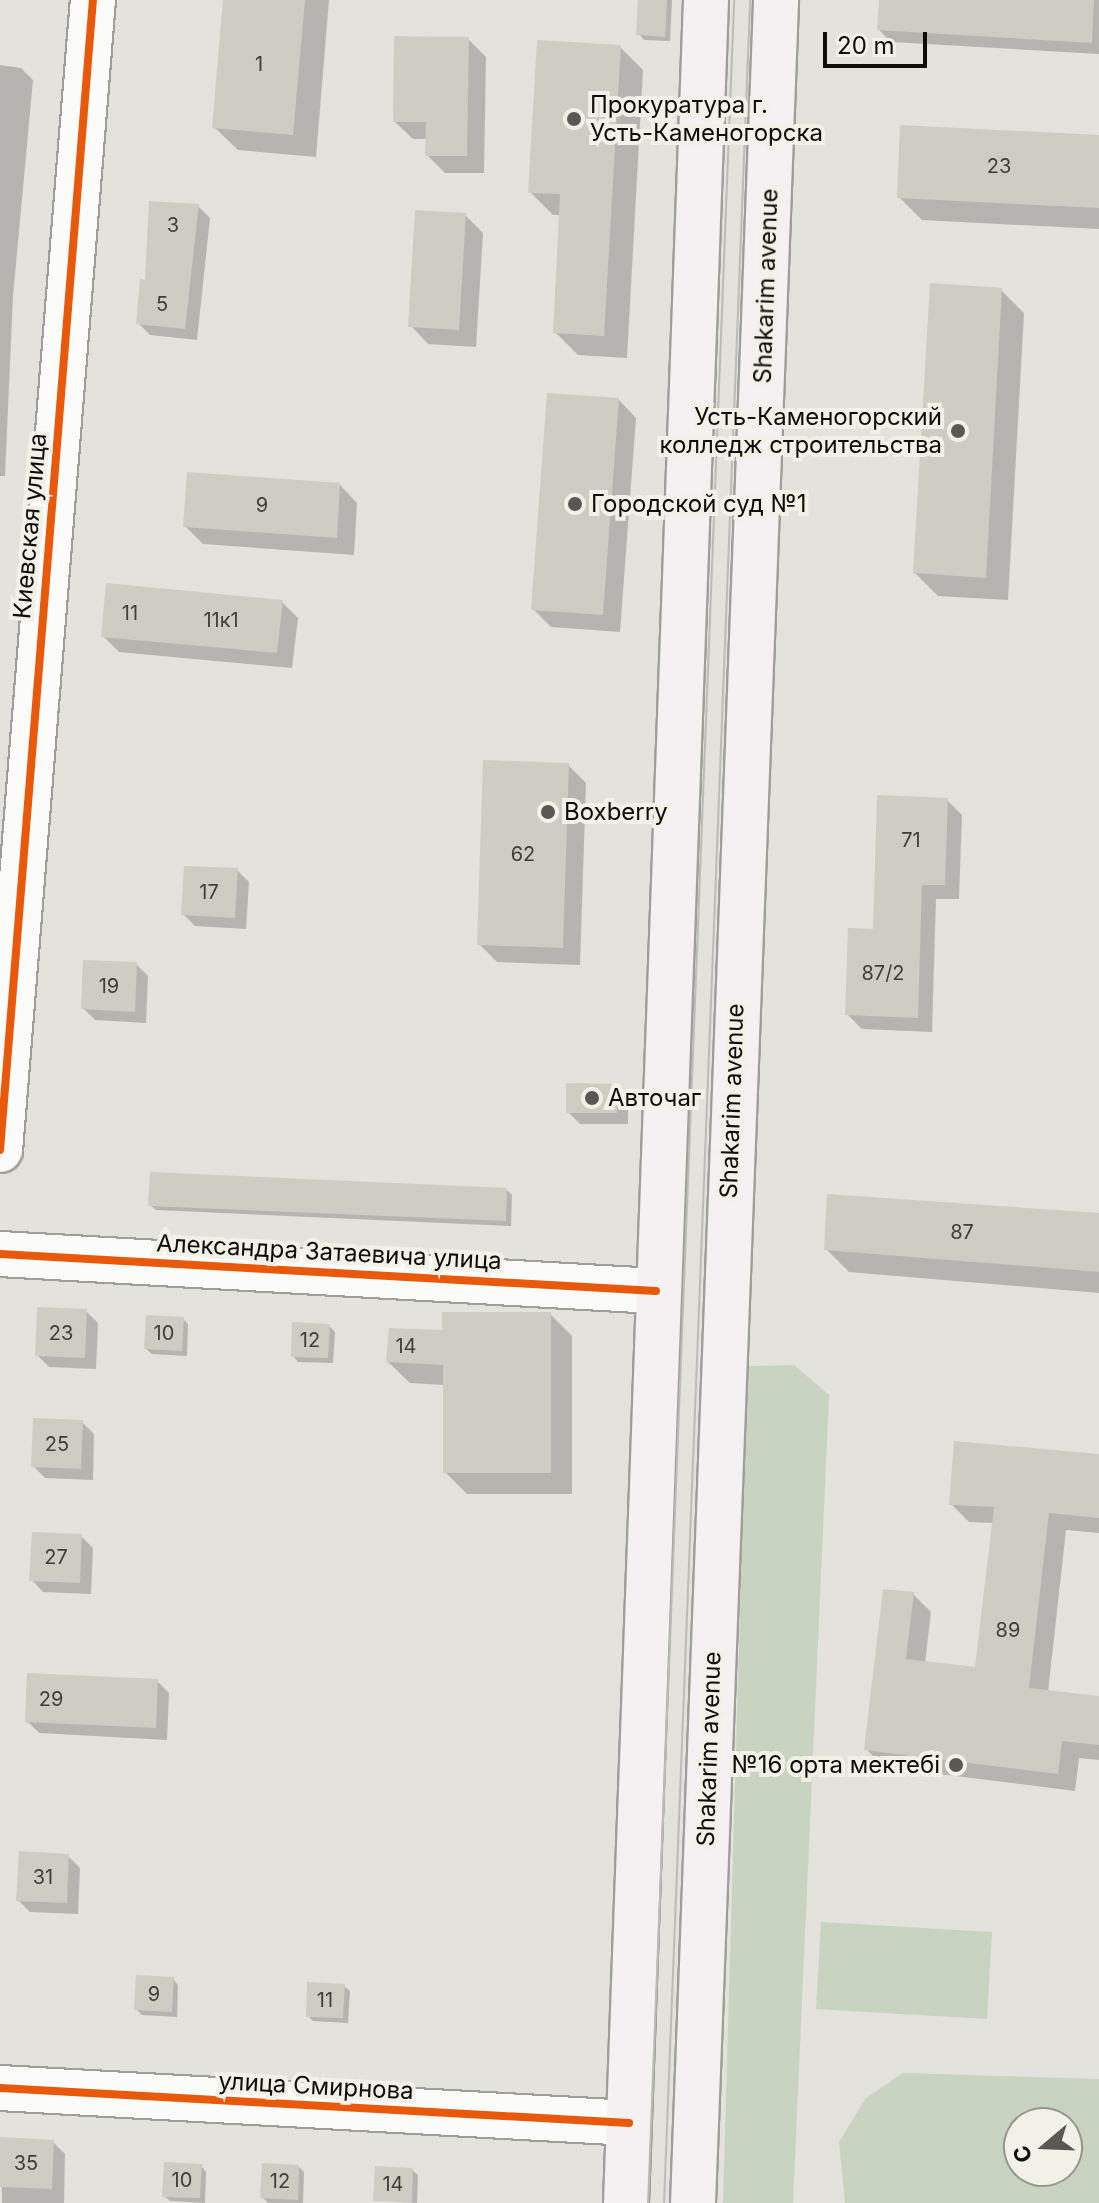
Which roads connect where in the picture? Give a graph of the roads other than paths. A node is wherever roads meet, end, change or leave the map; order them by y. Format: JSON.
{"nodes":[{"id":1,"x":93,"y":0,"type":"edge"},
{"id":2,"x":706,"y":0,"type":"edge"},
{"id":3,"x":776,"y":0,"type":"edge"},
{"id":4,"x":0,"y":1150,"type":"edge"},
{"id":5,"x":0,"y":1254,"type":"edge"},
{"id":6,"x":656,"y":1291,"type":"junction"},
{"id":7,"x":725,"y":1292,"type":"junction"},
{"id":8,"x":0,"y":2088,"type":"edge"},
{"id":9,"x":629,"y":2123,"type":"junction"},
{"id":10,"x":696,"y":2128,"type":"junction"},
{"id":11,"x":626,"y":2203,"type":"edge"},
{"id":12,"x":693,"y":2203,"type":"edge"}],
"edges":[{"from":1,"to":4,"type":"street","name":"Киевская улица"},
{"from":2,"to":6,"type":"main road"},
{"from":3,"to":7,"type":"main road","name":"Shakarim avenue"},
{"from":5,"to":6,"type":"street","name":"Александра Затаевича улица"},
{"from":6,"to":7,"type":"main road","name":"Александра Затаевича улица"},
{"from":6,"to":9,"type":"main road"},
{"from":7,"to":10,"type":"main road","name":"Shakarim avenue"},
{"from":8,"to":9,"type":"street","name":"улица Смирнова"},
{"from":9,"to":10,"type":"main road","name":"улица Смирнова"},
{"from":9,"to":11,"type":"main road"},
{"from":10,"to":12,"type":"main road","name":"Shakarim avenue"}]}
